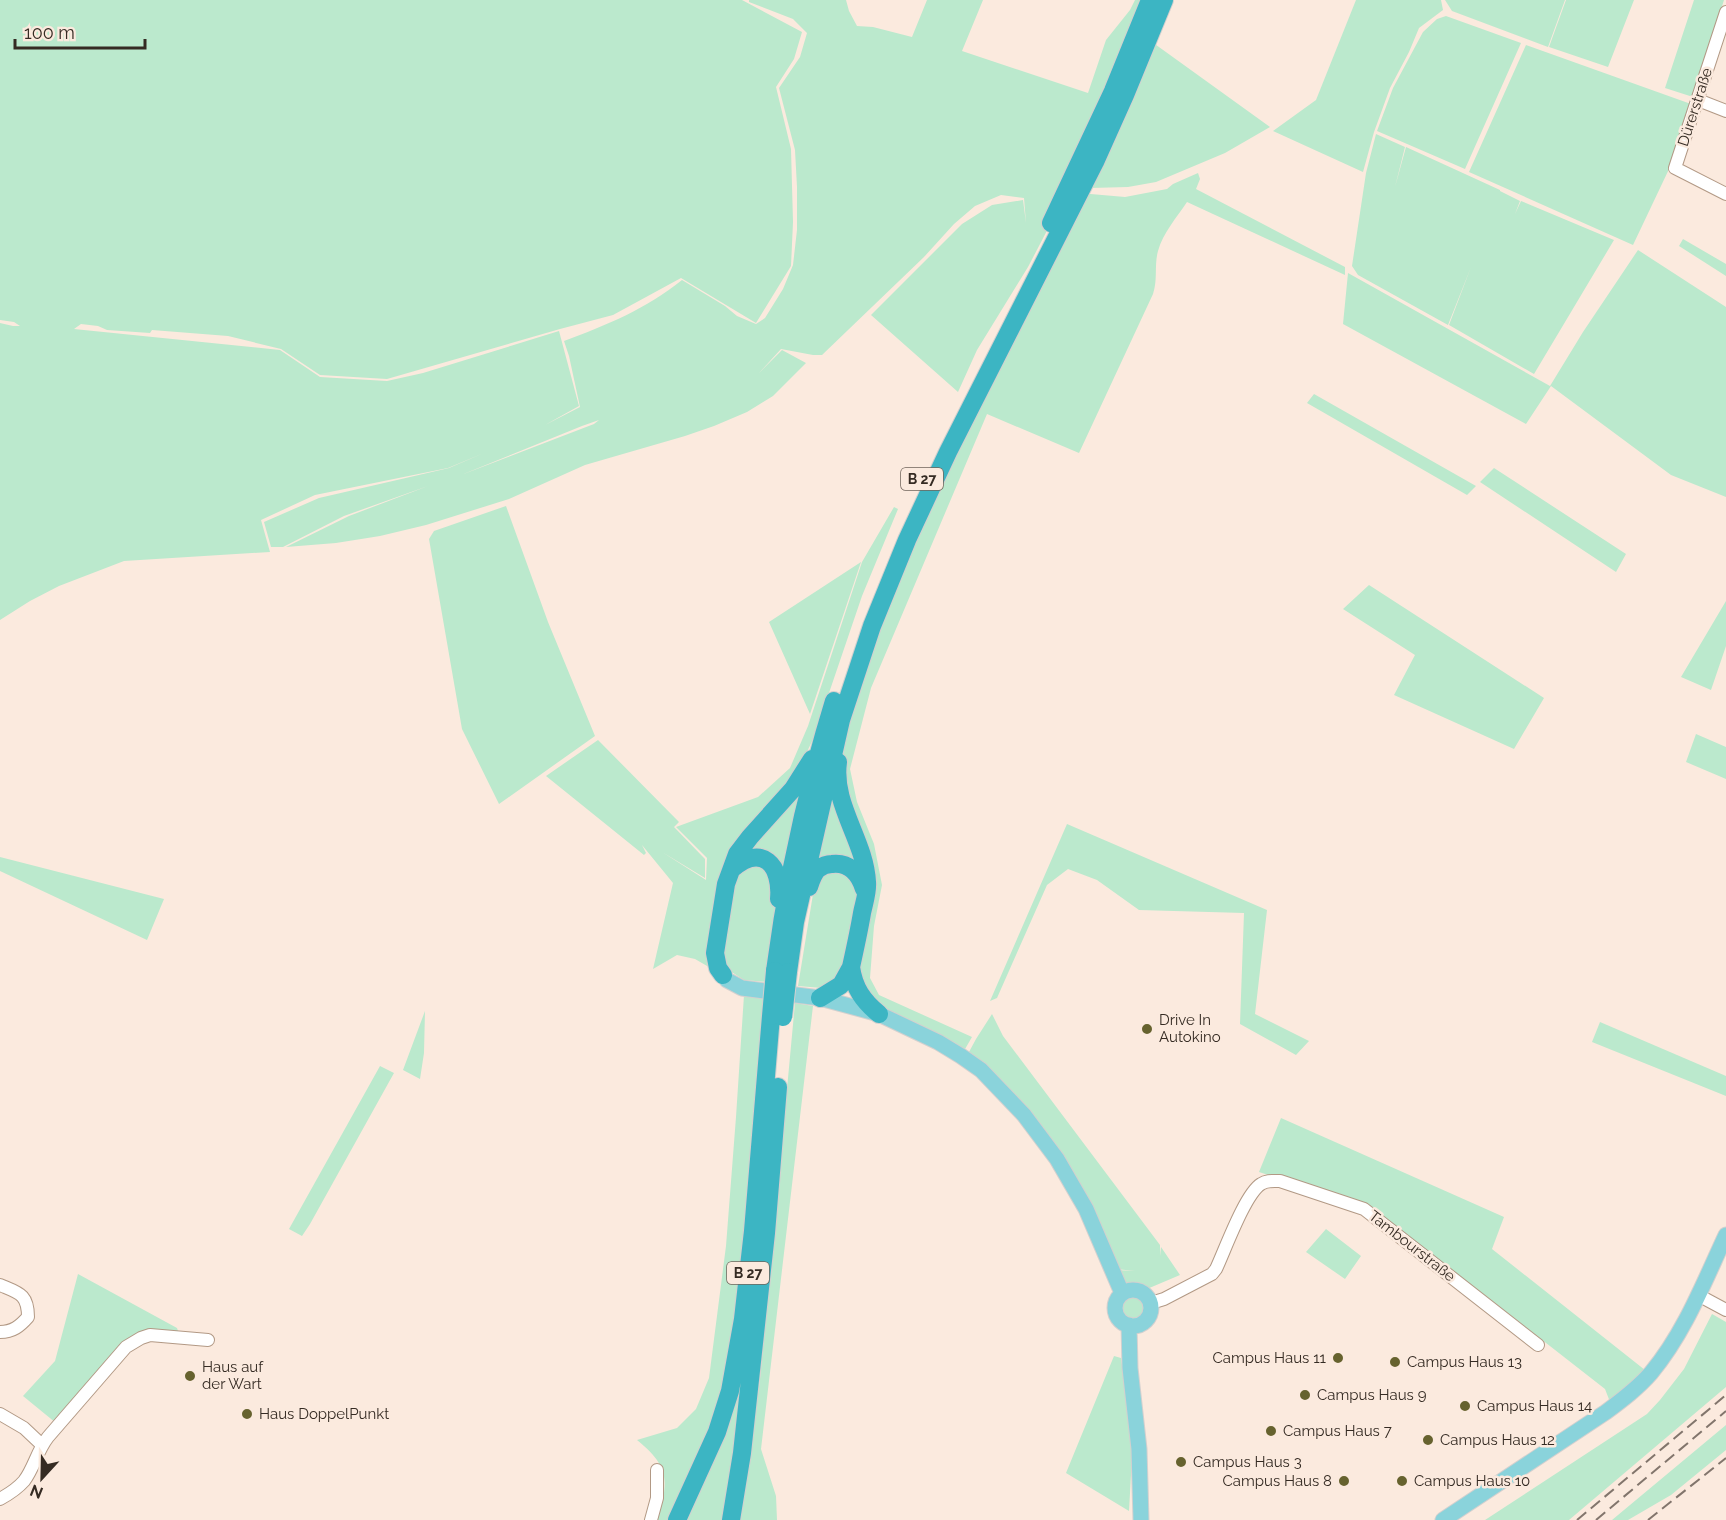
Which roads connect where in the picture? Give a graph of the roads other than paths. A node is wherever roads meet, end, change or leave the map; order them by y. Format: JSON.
{"nodes":[{"id":1,"x":1150,"y":0,"type":"edge"},
{"id":2,"x":1164,"y":0,"type":"edge"},
{"id":3,"x":1726,"y":12,"type":"edge"},
{"id":4,"x":1698,"y":100,"type":"junction"},
{"id":5,"x":1726,"y":111,"type":"edge"},
{"id":6,"x":1089,"y":159,"type":"junction"},
{"id":7,"x":1726,"y":194,"type":"edge"},
{"id":8,"x":1056,"y":225,"type":"junction"},
{"id":9,"x":841,"y":720,"type":"junction"},
{"id":10,"x":820,"y":747,"type":"junction"},
{"id":11,"x":732,"y":869,"type":"junction"},
{"id":12,"x":866,"y":896,"type":"junction"},
{"id":13,"x":788,"y":920,"type":"junction"},
{"id":14,"x":851,"y":967,"type":"junction"},
{"id":15,"x":723,"y":975,"type":"joint"},
{"id":16,"x":820,"y":998,"type":"junction"},
{"id":17,"x":879,"y":1014,"type":"junction"},
{"id":18,"x":777,"y":1016,"type":"junction"},
{"id":19,"x":1726,"y":1235,"type":"edge"},
{"id":20,"x":0,"y":1286,"type":"edge"},
{"id":21,"x":1122,"y":1293,"type":"junction"},
{"id":22,"x":1698,"y":1295,"type":"junction"},
{"id":23,"x":1151,"y":1303,"type":"junction"},
{"id":24,"x":1726,"y":1310,"type":"edge"},
{"id":25,"x":1129,"y":1326,"type":"junction"},
{"id":26,"x":0,"y":1332,"type":"edge"},
{"id":27,"x":208,"y":1340,"type":"dead end"},
{"id":28,"x":1538,"y":1345,"type":"dead end"},
{"id":29,"x":0,"y":1414,"type":"edge"},
{"id":30,"x":42,"y":1445,"type":"junction"},
{"id":31,"x":657,"y":1470,"type":"dead end"},
{"id":32,"x":0,"y":1499,"type":"edge"},
{"id":33,"x":651,"y":1520,"type":"edge"},
{"id":34,"x":677,"y":1520,"type":"edge"},
{"id":35,"x":731,"y":1520,"type":"edge"},
{"id":36,"x":1140,"y":1520,"type":"edge"},
{"id":37,"x":1443,"y":1520,"type":"edge"}],
"edges":[{"from":1,"to":6,"type":"highway","number":"B 27"},
{"from":2,"to":6,"type":"highway","number":"B 27"},
{"from":3,"to":4,"type":"street","name":"Dürerstraße"},
{"from":4,"to":5,"type":"street"},
{"from":4,"to":7,"type":"street","name":"Dürerstraße"},
{"from":6,"to":8,"type":"highway","number":"B 27"},
{"from":8,"to":9,"type":"highway","number":"B 27"},
{"from":8,"to":10,"type":"highway","number":"B 27"},
{"from":9,"to":12,"type":"highway","number":"B 27"},
{"from":9,"to":13,"type":"highway","number":"B 27"},
{"from":10,"to":11,"type":"highway","number":"B 27"},
{"from":10,"to":13,"type":"highway","number":"B 27"},
{"from":11,"to":13,"type":"highway","number":"B 27"},
{"from":11,"to":15,"type":"highway","number":"B 27"},
{"from":12,"to":13,"type":"highway","number":"B 27"},
{"from":12,"to":14,"type":"highway","number":"B 27"},
{"from":13,"to":18,"type":"highway","number":"B 27","bridge":true},
{"from":14,"to":16,"type":"highway","number":"B 27"},
{"from":14,"to":17,"type":"highway","number":"B 27"},
{"from":15,"to":16,"type":"main road"},
{"from":16,"to":17,"type":"main road"},
{"from":17,"to":21,"type":"main road"},
{"from":18,"to":34,"type":"highway","number":"B 27"},
{"from":18,"to":35,"type":"highway","number":"B 27"},
{"from":19,"to":22,"type":"main road"},
{"from":20,"to":26,"type":"street"},
{"from":21,"to":23,"type":"main road"},
{"from":21,"to":25,"type":"main road"},
{"from":22,"to":24,"type":"street"},
{"from":22,"to":37,"type":"main road"},
{"from":23,"to":25,"type":"main road"},
{"from":23,"to":28,"type":"street","name":"Tambourstraße"},
{"from":25,"to":36,"type":"main road"},
{"from":27,"to":30,"type":"street"},
{"from":29,"to":30,"type":"street"},
{"from":30,"to":32,"type":"street"},
{"from":31,"to":33,"type":"street"}]}
